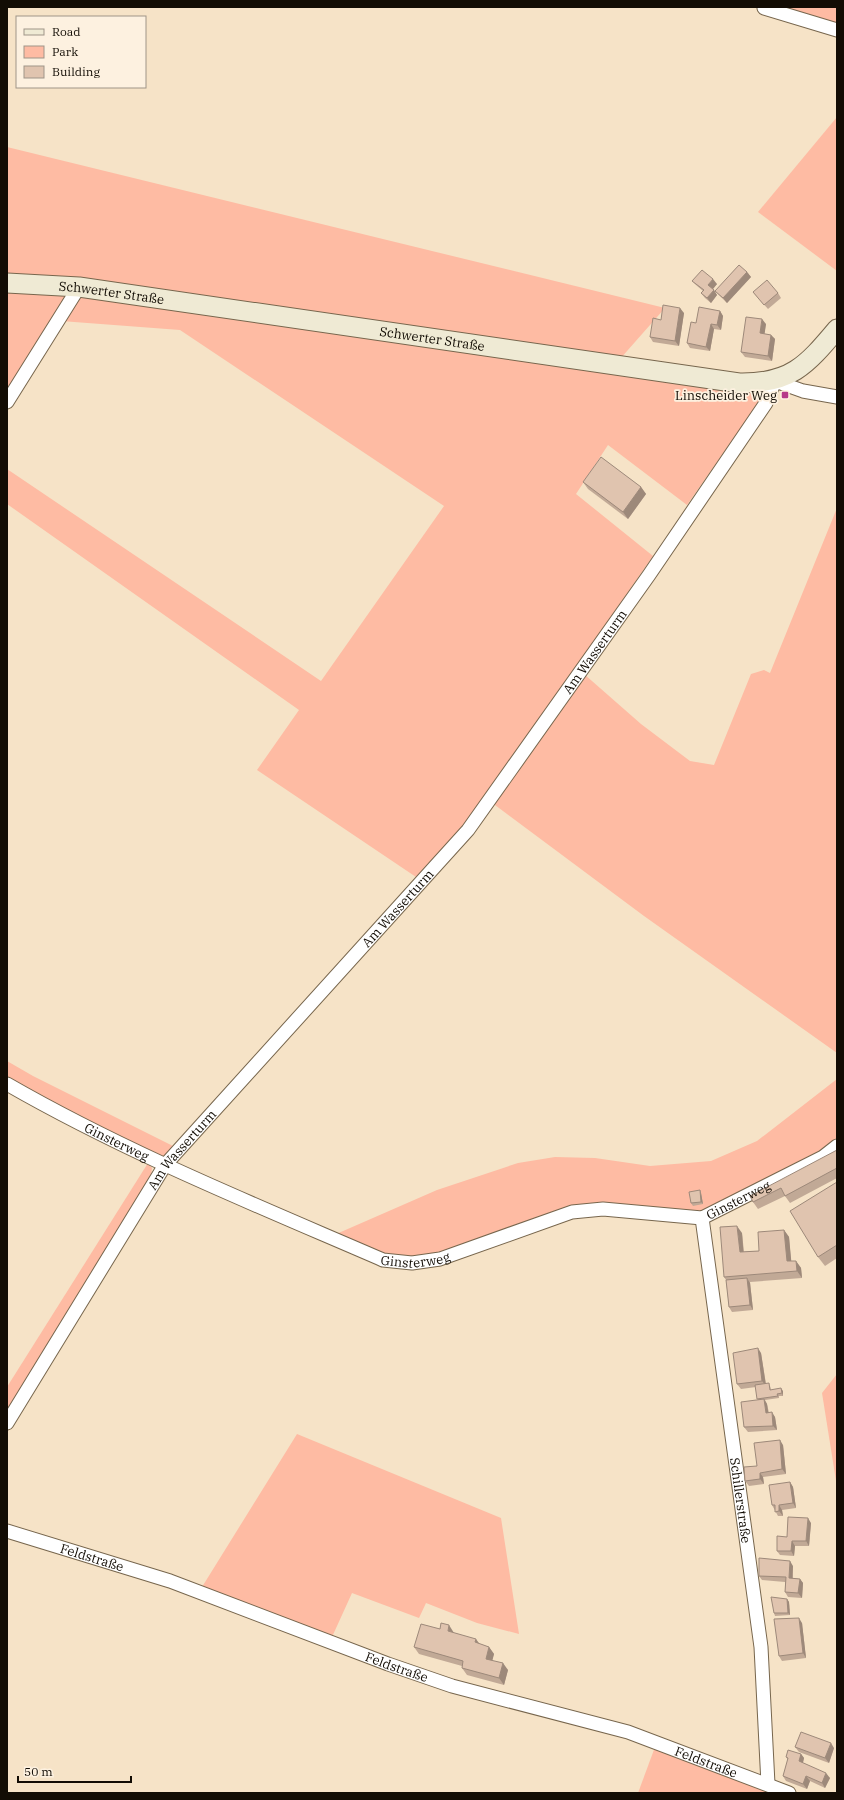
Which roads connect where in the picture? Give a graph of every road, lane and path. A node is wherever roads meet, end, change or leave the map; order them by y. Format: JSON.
{"nodes":[{"id":1,"x":764,"y":8,"type":"edge"},
{"id":2,"x":837,"y":30,"type":"edge"},
{"id":3,"x":7,"y":283,"type":"edge"},
{"id":4,"x":79,"y":287,"type":"junction"},
{"id":5,"x":837,"y":329,"type":"edge"},
{"id":6,"x":775,"y":381,"type":"junction"},
{"id":7,"x":837,"y":397,"type":"edge"},
{"id":8,"x":7,"y":402,"type":"edge"},
{"id":9,"x":7,"y":1084,"type":"edge"},
{"id":10,"x":837,"y":1146,"type":"edge"},
{"id":11,"x":165,"y":1166,"type":"junction"},
{"id":12,"x":702,"y":1218,"type":"junction"},
{"id":13,"x":7,"y":1423,"type":"edge"},
{"id":14,"x":7,"y":1531,"type":"edge"},
{"id":15,"x":768,"y":1784,"type":"junction"},
{"id":16,"x":789,"y":1793,"type":"edge"}],
"edges":[{"from":1,"to":2,"type":"street"},
{"from":3,"to":4,"type":"main road","name":"Schwerter Straße"},
{"from":4,"to":6,"type":"main road","name":"Schwerter Straße"},
{"from":4,"to":8,"type":"street"},
{"from":5,"to":6,"type":"main road","name":"Schwerter Straße"},
{"from":6,"to":7,"type":"street"},
{"from":6,"to":11,"type":"street","name":"Am Wasserturm"},
{"from":9,"to":11,"type":"street","name":"Ginsterweg"},
{"from":10,"to":12,"type":"street","name":"Ginsterweg"},
{"from":11,"to":12,"type":"street","name":"Ginsterweg"},
{"from":11,"to":13,"type":"street","name":"Am Wasserturm"},
{"from":12,"to":15,"type":"street","name":"Schillerstraße"},
{"from":14,"to":15,"type":"street","name":"Feldstraße"},
{"from":15,"to":16,"type":"street","name":"Feldstraße"}]}
